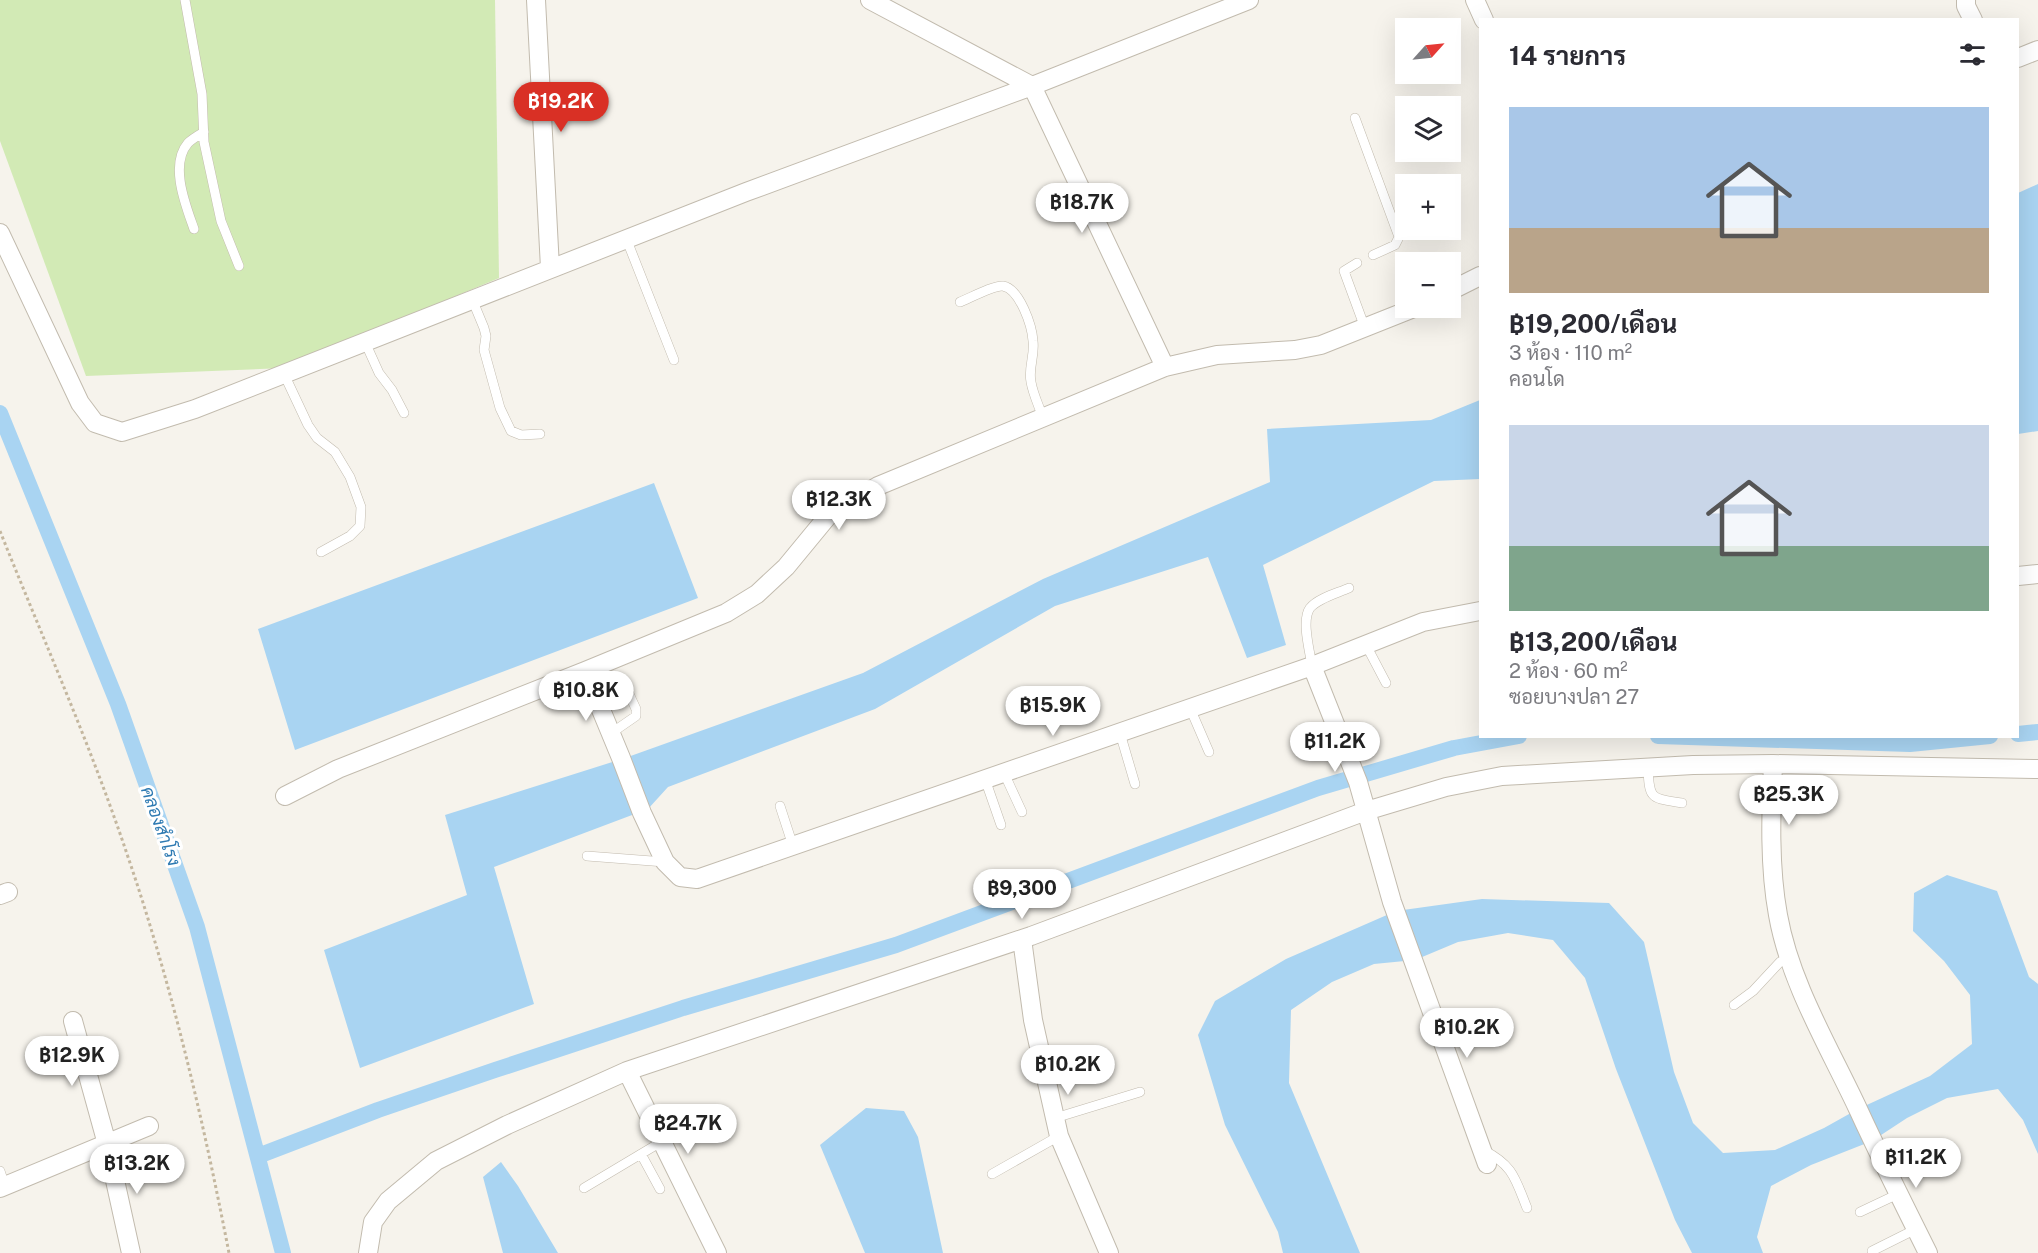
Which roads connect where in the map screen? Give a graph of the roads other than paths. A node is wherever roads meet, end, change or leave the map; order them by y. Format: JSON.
{"nodes":[{"id":1,"x":185,"y":0,"type":"edge"},
{"id":2,"x":536,"y":0,"type":"edge"},
{"id":3,"x":870,"y":0,"type":"edge"},
{"id":4,"x":1249,"y":0,"type":"edge"},
{"id":5,"x":1476,"y":0,"type":"edge"},
{"id":6,"x":1966,"y":0,"type":"edge"},
{"id":7,"x":1483,"y":18,"type":"edge"},
{"id":8,"x":1971,"y":18,"type":"edge"},
{"id":9,"x":2038,"y":50,"type":"edge"},
{"id":10,"x":2019,"y":57,"type":"edge"},
{"id":11,"x":1032,"y":86,"type":"junction"},
{"id":12,"x":1355,"y":118,"type":"dead end"},
{"id":13,"x":204,"y":132,"type":"junction"},
{"id":14,"x":194,"y":229,"type":"dead end"},
{"id":15,"x":0,"y":232,"type":"edge"},
{"id":16,"x":626,"y":238,"type":"junction"},
{"id":17,"x":1373,"y":255,"type":"dead end"},
{"id":18,"x":1357,"y":263,"type":"dead end"},
{"id":19,"x":238,"y":266,"type":"dead end"},
{"id":20,"x":550,"y":268,"type":"junction"},
{"id":21,"x":1479,"y":276,"type":"edge"},
{"id":22,"x":1461,"y":286,"type":"edge"},
{"id":23,"x":472,"y":299,"type":"junction"},
{"id":24,"x":960,"y":302,"type":"dead end"},
{"id":25,"x":1395,"y":315,"type":"edge"},
{"id":26,"x":1365,"y":327,"type":"junction"},
{"id":27,"x":365,"y":342,"type":"junction"},
{"id":28,"x":674,"y":360,"type":"dead end"},
{"id":29,"x":1164,"y":367,"type":"junction"},
{"id":30,"x":284,"y":374,"type":"junction"},
{"id":31,"x":404,"y":413,"type":"dead end"},
{"id":32,"x":1043,"y":418,"type":"junction"},
{"id":33,"x":540,"y":434,"type":"dead end"},
{"id":34,"x":321,"y":552,"type":"dead end"},
{"id":35,"x":2038,"y":574,"type":"edge"},
{"id":36,"x":2019,"y":576,"type":"edge"},
{"id":37,"x":1349,"y":588,"type":"dead end"},
{"id":38,"x":1479,"y":610,"type":"edge"},
{"id":39,"x":1366,"y":645,"type":"junction"},
{"id":40,"x":1312,"y":666,"type":"junction"},
{"id":41,"x":585,"y":671,"type":"junction"},
{"id":42,"x":624,"y":683,"type":"dead end"},
{"id":43,"x":1386,"y":683,"type":"dead end"},
{"id":44,"x":1190,"y":708,"type":"junction"},
{"id":45,"x":1120,"y":733,"type":"junction"},
{"id":46,"x":610,"y":734,"type":"junction"},
{"id":47,"x":1209,"y":752,"type":"dead end"},
{"id":48,"x":1773,"y":764,"type":"junction"},
{"id":49,"x":1648,"y":767,"type":"junction"},
{"id":50,"x":2038,"y":769,"type":"edge"},
{"id":51,"x":1004,"y":773,"type":"junction"},
{"id":52,"x":985,"y":779,"type":"junction"},
{"id":53,"x":1135,"y":784,"type":"dead end"},
{"id":54,"x":285,"y":796,"type":"dead end"},
{"id":55,"x":1682,"y":803,"type":"dead end"},
{"id":56,"x":780,"y":806,"type":"dead end"},
{"id":57,"x":1366,"y":811,"type":"junction"},
{"id":58,"x":1022,"y":812,"type":"dead end"},
{"id":59,"x":1001,"y":825,"type":"dead end"},
{"id":60,"x":793,"y":846,"type":"junction"},
{"id":61,"x":587,"y":856,"type":"dead end"},
{"id":62,"x":665,"y":862,"type":"junction"},
{"id":63,"x":1022,"y":939,"type":"junction"},
{"id":64,"x":1790,"y":958,"type":"junction"},
{"id":65,"x":1734,"y":1005,"type":"dead end"},
{"id":66,"x":73,"y":1021,"type":"dead end"},
{"id":67,"x":627,"y":1071,"type":"junction"},
{"id":68,"x":1140,"y":1092,"type":"dead end"},
{"id":69,"x":149,"y":1126,"type":"dead end"},
{"id":70,"x":1057,"y":1127,"type":"junction"},
{"id":71,"x":661,"y":1142,"type":"junction"},
{"id":72,"x":107,"y":1144,"type":"junction"},
{"id":73,"x":641,"y":1154,"type":"junction"},
{"id":74,"x":1484,"y":1157,"type":"joint"},
{"id":75,"x":166,"y":1160,"type":"dead end"},
{"id":76,"x":992,"y":1174,"type":"dead end"},
{"id":77,"x":114,"y":1175,"type":"junction"},
{"id":78,"x":2,"y":1182,"type":"edge"},
{"id":79,"x":584,"y":1188,"type":"dead end"},
{"id":80,"x":660,"y":1189,"type":"dead end"},
{"id":81,"x":1898,"y":1194,"type":"junction"},
{"id":82,"x":1527,"y":1208,"type":"dead end"},
{"id":83,"x":1860,"y":1212,"type":"dead end"},
{"id":84,"x":1916,"y":1229,"type":"junction"},
{"id":85,"x":1872,"y":1251,"type":"dead end"},
{"id":86,"x":131,"y":1253,"type":"edge"},
{"id":87,"x":368,"y":1253,"type":"edge"},
{"id":88,"x":717,"y":1253,"type":"edge"},
{"id":89,"x":1109,"y":1253,"type":"edge"},
{"id":90,"x":1928,"y":1253,"type":"edge"}],
"edges":[{"from":1,"to":13,"type":"lane"},
{"from":2,"to":20,"type":"street"},
{"from":3,"to":11,"type":"street"},
{"from":4,"to":11,"type":"street"},
{"from":5,"to":7,"type":"street"},
{"from":6,"to":8,"type":"street"},
{"from":9,"to":10,"type":"street"},
{"from":11,"to":16,"type":"street"},
{"from":11,"to":29,"type":"street"},
{"from":12,"to":17,"type":"lane"},
{"from":13,"to":14,"type":"lane"},
{"from":13,"to":19,"type":"lane"},
{"from":15,"to":30,"type":"street"},
{"from":16,"to":20,"type":"street"},
{"from":16,"to":28,"type":"lane"},
{"from":18,"to":26,"type":"lane"},
{"from":20,"to":23,"type":"street"},
{"from":21,"to":22,"type":"street"},
{"from":23,"to":27,"type":"street"},
{"from":23,"to":33,"type":"lane"},
{"from":24,"to":32,"type":"lane"},
{"from":25,"to":26,"type":"street"},
{"from":26,"to":29,"type":"street"},
{"from":27,"to":30,"type":"street"},
{"from":27,"to":31,"type":"lane"},
{"from":29,"to":32,"type":"street"},
{"from":30,"to":34,"type":"lane"},
{"from":32,"to":41,"type":"street"},
{"from":35,"to":36,"type":"street"},
{"from":37,"to":40,"type":"lane"},
{"from":38,"to":39,"type":"street"},
{"from":39,"to":40,"type":"street"},
{"from":39,"to":43,"type":"lane"},
{"from":40,"to":44,"type":"street"},
{"from":40,"to":57,"type":"street"},
{"from":41,"to":46,"type":"street"},
{"from":41,"to":54,"type":"street"},
{"from":42,"to":46,"type":"lane"},
{"from":44,"to":45,"type":"street"},
{"from":44,"to":47,"type":"lane"},
{"from":45,"to":51,"type":"street"},
{"from":45,"to":53,"type":"lane"},
{"from":46,"to":62,"type":"street"},
{"from":48,"to":49,"type":"street"},
{"from":48,"to":50,"type":"street"},
{"from":48,"to":64,"type":"street"},
{"from":49,"to":55,"type":"lane"},
{"from":49,"to":57,"type":"street"},
{"from":51,"to":52,"type":"street"},
{"from":51,"to":58,"type":"lane"},
{"from":52,"to":59,"type":"lane"},
{"from":52,"to":60,"type":"street"},
{"from":56,"to":60,"type":"lane"},
{"from":57,"to":63,"type":"street"},
{"from":57,"to":74,"type":"street"},
{"from":60,"to":62,"type":"street"},
{"from":61,"to":62,"type":"lane"},
{"from":63,"to":67,"type":"street"},
{"from":63,"to":70,"type":"street"},
{"from":64,"to":65,"type":"lane"},
{"from":64,"to":81,"type":"street"},
{"from":66,"to":72,"type":"street"},
{"from":67,"to":71,"type":"street"},
{"from":67,"to":87,"type":"street"},
{"from":68,"to":70,"type":"lane"},
{"from":69,"to":72,"type":"street"},
{"from":70,"to":76,"type":"lane"},
{"from":70,"to":89,"type":"street"},
{"from":71,"to":73,"type":"lane"},
{"from":71,"to":88,"type":"street"},
{"from":72,"to":77,"type":"street"},
{"from":72,"to":78,"type":"street"},
{"from":73,"to":79,"type":"lane"},
{"from":73,"to":80,"type":"lane"},
{"from":74,"to":82,"type":"lane"},
{"from":75,"to":77,"type":"lane"},
{"from":77,"to":86,"type":"street"},
{"from":81,"to":83,"type":"lane"},
{"from":81,"to":84,"type":"street"},
{"from":84,"to":85,"type":"lane"},
{"from":84,"to":90,"type":"street"}]}
